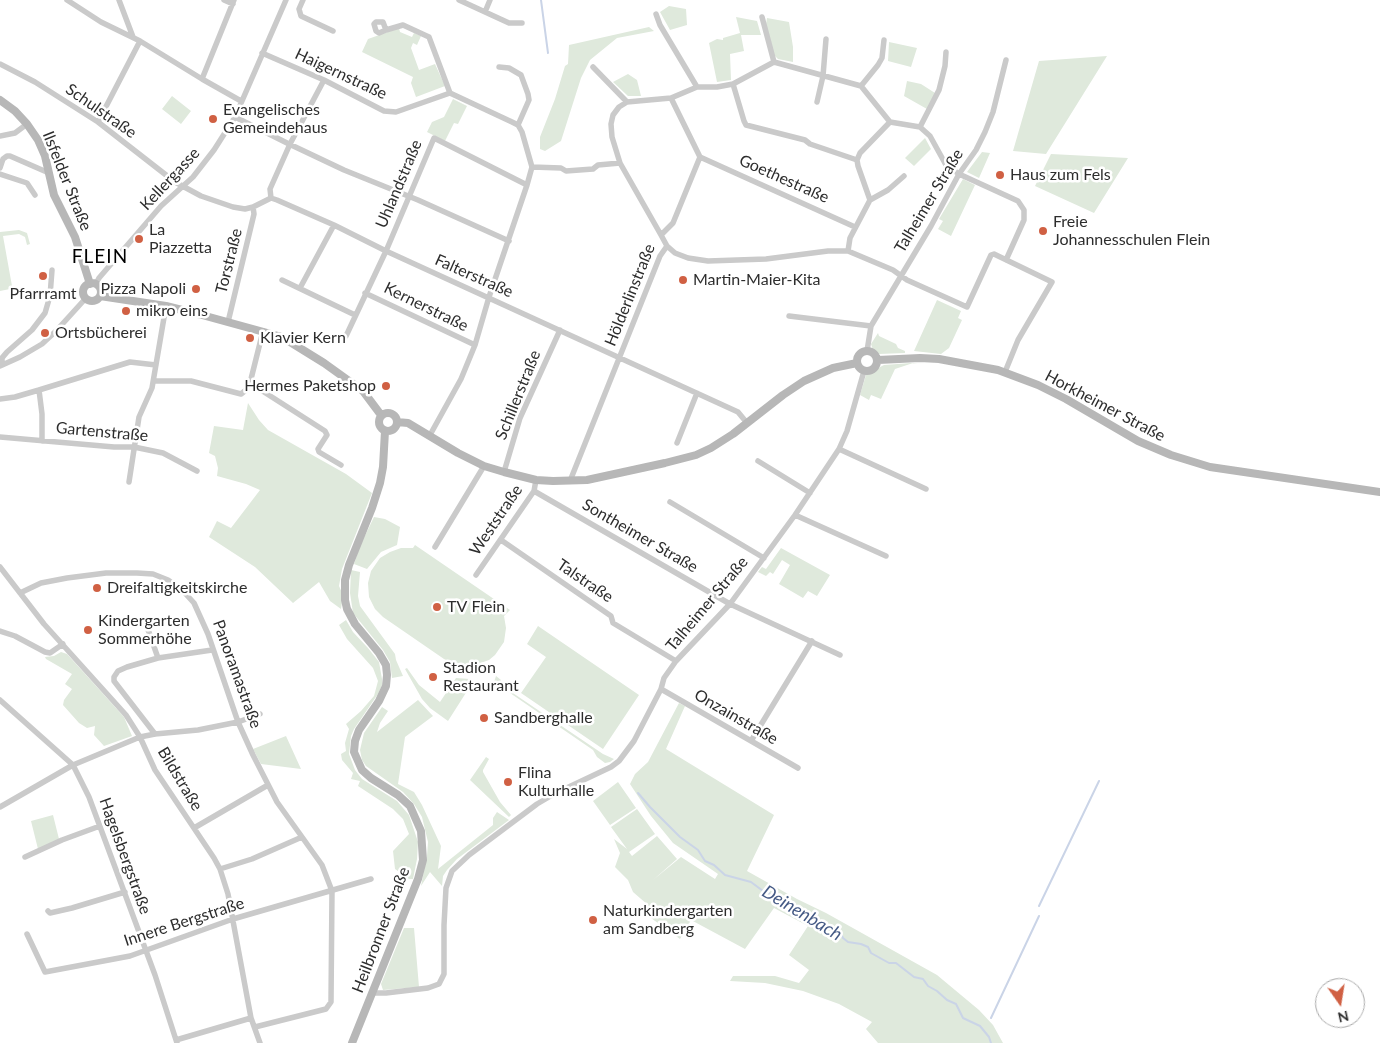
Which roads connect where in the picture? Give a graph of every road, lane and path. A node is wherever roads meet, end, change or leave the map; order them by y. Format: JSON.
{"nodes":[{"id":1,"x":67,"y":0,"type":"edge"},
{"id":2,"x":119,"y":0,"type":"edge"},
{"id":3,"x":224,"y":0,"type":"edge"},
{"id":4,"x":286,"y":0,"type":"edge"},
{"id":5,"x":302,"y":0,"type":"edge"},
{"id":6,"x":458,"y":0,"type":"edge"},
{"id":7,"x":490,"y":0,"type":"edge"},
{"id":8,"x":233,"y":2,"type":"edge"},
{"id":9,"x":485,"y":12,"type":"junction"},
{"id":10,"x":656,"y":14,"type":"dead end"},
{"id":11,"x":762,"y":17,"type":"dead end"},
{"id":12,"x":522,"y":23,"type":"dead end"},
{"id":13,"x":386,"y":30,"type":"dead end"},
{"id":14,"x":333,"y":31,"type":"dead end"},
{"id":15,"x":133,"y":37,"type":"junction"},
{"id":16,"x":826,"y":39,"type":"dead end"},
{"id":17,"x":884,"y":40,"type":"dead end"},
{"id":18,"x":140,"y":41,"type":"junction"},
{"id":19,"x":946,"y":52,"type":"dead end"},
{"id":20,"x":262,"y":53,"type":"junction"},
{"id":21,"x":1006,"y":60,"type":"dead end"},
{"id":22,"x":774,"y":62,"type":"junction"},
{"id":23,"x":0,"y":64,"type":"edge"},
{"id":24,"x":499,"y":67,"type":"dead end"},
{"id":25,"x":593,"y":67,"type":"dead end"},
{"id":26,"x":823,"y":76,"type":"junction"},
{"id":27,"x":202,"y":79,"type":"junction"},
{"id":28,"x":324,"y":80,"type":"junction"},
{"id":29,"x":733,"y":84,"type":"junction"},
{"id":30,"x":861,"y":86,"type":"junction"},
{"id":31,"x":697,"y":87,"type":"junction"},
{"id":32,"x":450,"y":93,"type":"junction"},
{"id":33,"x":671,"y":98,"type":"junction"},
{"id":34,"x":0,"y":100,"type":"edge"},
{"id":35,"x":241,"y":101,"type":"junction"},
{"id":36,"x":627,"y":102,"type":"junction"},
{"id":37,"x":816,"y":102,"type":"dead end"},
{"id":38,"x":235,"y":117,"type":"junction"},
{"id":39,"x":98,"y":122,"type":"junction"},
{"id":40,"x":890,"y":122,"type":"junction"},
{"id":41,"x":27,"y":124,"type":"junction"},
{"id":42,"x":518,"y":125,"type":"junction"},
{"id":43,"x":920,"y":127,"type":"junction"},
{"id":44,"x":0,"y":136,"type":"edge"},
{"id":45,"x":290,"y":144,"type":"junction"},
{"id":46,"x":700,"y":157,"type":"junction"},
{"id":47,"x":857,"y":160,"type":"junction"},
{"id":48,"x":620,"y":163,"type":"junction"},
{"id":49,"x":532,"y":167,"type":"junction"},
{"id":50,"x":0,"y":168,"type":"edge"},
{"id":51,"x":49,"y":173,"type":"junction"},
{"id":52,"x":0,"y":174,"type":"edge"},
{"id":53,"x":959,"y":174,"type":"junction"},
{"id":54,"x":904,"y":176,"type":"dead end"},
{"id":55,"x":527,"y":185,"type":"junction"},
{"id":56,"x":183,"y":187,"type":"junction"},
{"id":57,"x":35,"y":195,"type":"dead end"},
{"id":58,"x":409,"y":196,"type":"junction"},
{"id":59,"x":271,"y":198,"type":"junction"},
{"id":60,"x":870,"y":200,"type":"junction"},
{"id":61,"x":253,"y":207,"type":"junction"},
{"id":62,"x":334,"y":225,"type":"junction"},
{"id":63,"x":855,"y":227,"type":"junction"},
{"id":64,"x":660,"y":235,"type":"junction"},
{"id":65,"x":509,"y":240,"type":"junction"},
{"id":66,"x":667,"y":246,"type":"junction"},
{"id":67,"x":386,"y":251,"type":"junction"},
{"id":68,"x":848,"y":252,"type":"junction"},
{"id":69,"x":1006,"y":260,"type":"junction"},
{"id":70,"x":52,"y":270,"type":"dead end"},
{"id":71,"x":900,"y":275,"type":"junction"},
{"id":72,"x":282,"y":280,"type":"dead end"},
{"id":73,"x":93,"y":284,"type":"junction"},
{"id":74,"x":300,"y":288,"type":"junction"},
{"id":75,"x":365,"y":293,"type":"junction"},
{"id":76,"x":100,"y":296,"type":"junction"},
{"id":77,"x":86,"y":298,"type":"junction"},
{"id":78,"x":489,"y":298,"type":"junction"},
{"id":79,"x":166,"y":306,"type":"junction"},
{"id":80,"x":355,"y":315,"type":"junction"},
{"id":81,"x":789,"y":316,"type":"dead end"},
{"id":82,"x":228,"y":322,"type":"junction"},
{"id":83,"x":871,"y":326,"type":"junction"},
{"id":84,"x":560,"y":330,"type":"junction"},
{"id":85,"x":263,"y":331,"type":"junction"},
{"id":86,"x":346,"y":336,"type":"dead end"},
{"id":87,"x":475,"y":345,"type":"junction"},
{"id":88,"x":867,"y":351,"type":"junction"},
{"id":89,"x":620,"y":357,"type":"junction"},
{"id":90,"x":878,"y":360,"type":"junction"},
{"id":91,"x":857,"y":363,"type":"junction"},
{"id":92,"x":1,"y":365,"type":"edge"},
{"id":93,"x":156,"y":365,"type":"junction"},
{"id":94,"x":864,"y":371,"type":"junction"},
{"id":95,"x":1004,"y":372,"type":"junction"},
{"id":96,"x":154,"y":381,"type":"junction"},
{"id":97,"x":250,"y":383,"type":"junction"},
{"id":98,"x":39,"y":390,"type":"junction"},
{"id":99,"x":697,"y":393,"type":"junction"},
{"id":100,"x":0,"y":399,"type":"edge"},
{"id":101,"x":381,"y":415,"type":"junction"},
{"id":102,"x":397,"y":422,"type":"junction"},
{"id":103,"x":747,"y":423,"type":"junction"},
{"id":104,"x":385,"y":431,"type":"junction"},
{"id":105,"x":430,"y":435,"type":"junction"},
{"id":106,"x":0,"y":437,"type":"edge"},
{"id":107,"x":42,"y":441,"type":"junction"},
{"id":108,"x":677,"y":443,"type":"dead end"},
{"id":109,"x":134,"y":447,"type":"junction"},
{"id":110,"x":839,"y":449,"type":"junction"},
{"id":111,"x":758,"y":461,"type":"dead end"},
{"id":112,"x":341,"y":465,"type":"dead end"},
{"id":113,"x":484,"y":466,"type":"junction"},
{"id":114,"x":197,"y":471,"type":"dead end"},
{"id":115,"x":504,"y":472,"type":"junction"},
{"id":116,"x":536,"y":480,"type":"junction"},
{"id":117,"x":570,"y":481,"type":"junction"},
{"id":118,"x":128,"y":482,"type":"dead end"},
{"id":119,"x":926,"y":490,"type":"dead end"},
{"id":120,"x":534,"y":491,"type":"junction"},
{"id":121,"x":1380,"y":492,"type":"edge"},
{"id":122,"x":810,"y":493,"type":"junction"},
{"id":123,"x":670,"y":502,"type":"dead end"},
{"id":124,"x":795,"y":514,"type":"junction"},
{"id":125,"x":501,"y":540,"type":"junction"},
{"id":126,"x":435,"y":546,"type":"dead end"},
{"id":127,"x":886,"y":556,"type":"dead end"},
{"id":128,"x":764,"y":558,"type":"junction"},
{"id":129,"x":0,"y":567,"type":"edge"},
{"id":130,"x":476,"y":575,"type":"dead end"},
{"id":131,"x":20,"y":593,"type":"junction"},
{"id":132,"x":730,"y":604,"type":"junction"},
{"id":133,"x":129,"y":625,"type":"dead end"},
{"id":134,"x":0,"y":631,"type":"edge"},
{"id":135,"x":812,"y":641,"type":"junction"},
{"id":136,"x":62,"y":644,"type":"junction"},
{"id":137,"x":212,"y":650,"type":"junction"},
{"id":138,"x":840,"y":655,"type":"dead end"},
{"id":139,"x":158,"y":658,"type":"junction"},
{"id":140,"x":676,"y":661,"type":"junction"},
{"id":141,"x":662,"y":689,"type":"junction"},
{"id":142,"x":1,"y":702,"type":"edge"},
{"id":143,"x":260,"y":714,"type":"dead end"},
{"id":144,"x":238,"y":722,"type":"junction"},
{"id":145,"x":155,"y":734,"type":"junction"},
{"id":146,"x":140,"y":737,"type":"junction"},
{"id":147,"x":751,"y":740,"type":"junction"},
{"id":148,"x":73,"y":765,"type":"junction"},
{"id":149,"x":798,"y":768,"type":"dead end"},
{"id":150,"x":268,"y":785,"type":"junction"},
{"id":151,"x":0,"y":807,"type":"edge"},
{"id":152,"x":100,"y":826,"type":"junction"},
{"id":153,"x":194,"y":828,"type":"junction"},
{"id":154,"x":302,"y":837,"type":"junction"},
{"id":155,"x":25,"y":857,"type":"dead end"},
{"id":156,"x":220,"y":869,"type":"junction"},
{"id":157,"x":371,"y":879,"type":"dead end"},
{"id":158,"x":332,"y":891,"type":"junction"},
{"id":159,"x":124,"y":892,"type":"junction"},
{"id":160,"x":48,"y":911,"type":"dead end"},
{"id":161,"x":233,"y":919,"type":"junction"},
{"id":162,"x":27,"y":934,"type":"dead end"},
{"id":163,"x":146,"y":951,"type":"junction"},
{"id":164,"x":372,"y":993,"type":"junction"},
{"id":165,"x":251,"y":1018,"type":"junction"},
{"id":166,"x":255,"y":1027,"type":"junction"},
{"id":167,"x":177,"y":1042,"type":"edge"},
{"id":168,"x":260,"y":1043,"type":"edge"},
{"id":169,"x":352,"y":1043,"type":"edge"}],
"edges":[{"from":1,"to":15,"type":"street"},
{"from":2,"to":15,"type":"street"},
{"from":3,"to":8,"type":"street"},
{"from":4,"to":20,"type":"street","name":"Kellergasse"},
{"from":5,"to":14,"type":"street"},
{"from":6,"to":9,"type":"street"},
{"from":7,"to":9,"type":"street"},
{"from":8,"to":27,"type":"street"},
{"from":9,"to":12,"type":"street"},
{"from":10,"to":31,"type":"street"},
{"from":11,"to":22,"type":"street"},
{"from":13,"to":32,"type":"street"},
{"from":15,"to":18,"type":"street"},
{"from":16,"to":26,"type":"street"},
{"from":17,"to":30,"type":"street"},
{"from":18,"to":27,"type":"street"},
{"from":18,"to":39,"type":"street"},
{"from":19,"to":43,"type":"street"},
{"from":20,"to":28,"type":"street","name":"Haigernstraße"},
{"from":20,"to":35,"type":"street","name":"Kellergasse"},
{"from":21,"to":53,"type":"street","name":"Talheimer Straße"},
{"from":22,"to":26,"type":"street"},
{"from":22,"to":29,"type":"street"},
{"from":23,"to":39,"type":"street","name":"Schulstraße"},
{"from":24,"to":42,"type":"street"},
{"from":25,"to":36,"type":"street"},
{"from":26,"to":30,"type":"street"},
{"from":26,"to":37,"type":"street"},
{"from":27,"to":35,"type":"street"},
{"from":28,"to":32,"type":"street","name":"Haigernstraße"},
{"from":28,"to":45,"type":"street"},
{"from":29,"to":31,"type":"street"},
{"from":29,"to":47,"type":"street"},
{"from":30,"to":40,"type":"street"},
{"from":31,"to":33,"type":"street"},
{"from":32,"to":42,"type":"street"},
{"from":33,"to":36,"type":"street"},
{"from":33,"to":46,"type":"street"},
{"from":34,"to":41,"type":"main road","name":"Ilsfelder Straße"},
{"from":35,"to":38,"type":"street","name":"Kellergasse"},
{"from":36,"to":48,"type":"street"},
{"from":38,"to":45,"type":"street"},
{"from":38,"to":56,"type":"street","name":"Kellergasse"},
{"from":39,"to":56,"type":"street","name":"Schulstraße"},
{"from":40,"to":43,"type":"street"},
{"from":40,"to":47,"type":"street"},
{"from":41,"to":44,"type":"street"},
{"from":41,"to":51,"type":"main road","name":"Ilsfelder Straße"},
{"from":42,"to":49,"type":"street"},
{"from":43,"to":53,"type":"street"},
{"from":45,"to":58,"type":"street"},
{"from":45,"to":59,"type":"street"},
{"from":46,"to":63,"type":"street","name":"Goethestraße"},
{"from":46,"to":64,"type":"street","name":"Hölderlinstraße"},
{"from":47,"to":60,"type":"street"},
{"from":48,"to":49,"type":"street"},
{"from":48,"to":64,"type":"street"},
{"from":49,"to":55,"type":"street"},
{"from":50,"to":51,"type":"street"},
{"from":51,"to":73,"type":"main road","name":"Ilsfelder Straße"},
{"from":52,"to":57,"type":"street"},
{"from":53,"to":69,"type":"street"},
{"from":53,"to":71,"type":"street","name":"Talheimer Straße"},
{"from":54,"to":60,"type":"street"},
{"from":55,"to":58,"type":"street","name":"Uhlandstraße"},
{"from":55,"to":65,"type":"street"},
{"from":56,"to":61,"type":"street"},
{"from":56,"to":73,"type":"street","name":"Kellergasse"},
{"from":58,"to":65,"type":"street"},
{"from":58,"to":67,"type":"street","name":"Uhlandstraße"},
{"from":59,"to":61,"type":"street"},
{"from":59,"to":62,"type":"street","name":"Falterstraße"},
{"from":60,"to":63,"type":"street"},
{"from":61,"to":82,"type":"street","name":"Torstraße"},
{"from":62,"to":67,"type":"street","name":"Falterstraße"},
{"from":62,"to":74,"type":"street"},
{"from":63,"to":68,"type":"street"},
{"from":64,"to":66,"type":"street","name":"Hölderlinstraße"},
{"from":65,"to":78,"type":"street"},
{"from":66,"to":68,"type":"street"},
{"from":66,"to":89,"type":"street","name":"Hölderlinstraße"},
{"from":67,"to":75,"type":"street","name":"Uhlandstraße"},
{"from":67,"to":78,"type":"street","name":"Falterstraße"},
{"from":68,"to":71,"type":"street"},
{"from":69,"to":71,"type":"street"},
{"from":69,"to":95,"type":"street"},
{"from":70,"to":92,"type":"street"},
{"from":71,"to":83,"type":"street","name":"Talheimer Straße"},
{"from":72,"to":74,"type":"street"},
{"from":73,"to":76,"type":"main road"},
{"from":73,"to":77,"type":"main road"},
{"from":74,"to":80,"type":"street"},
{"from":75,"to":80,"type":"street","name":"Uhlandstraße"},
{"from":75,"to":87,"type":"street","name":"Kernerstraße"},
{"from":76,"to":77,"type":"main road"},
{"from":76,"to":79,"type":"main road"},
{"from":77,"to":92,"type":"street"},
{"from":78,"to":84,"type":"street","name":"Falterstraße"},
{"from":78,"to":87,"type":"street"},
{"from":79,"to":82,"type":"main road"},
{"from":79,"to":93,"type":"street"},
{"from":80,"to":86,"type":"street","name":"Uhlandstraße"},
{"from":81,"to":83,"type":"street"},
{"from":82,"to":85,"type":"main road"},
{"from":83,"to":88,"type":"street","name":"Talheimer Straße"},
{"from":84,"to":89,"type":"street","name":"Falterstraße"},
{"from":84,"to":115,"type":"street","name":"Schillerstraße"},
{"from":85,"to":97,"type":"street"},
{"from":85,"to":101,"type":"main road"},
{"from":87,"to":105,"type":"street"},
{"from":88,"to":90,"type":"main road"},
{"from":88,"to":91,"type":"main road"},
{"from":89,"to":99,"type":"street","name":"Falterstraße"},
{"from":89,"to":117,"type":"street","name":"Hölderlinstraße"},
{"from":90,"to":94,"type":"main road"},
{"from":90,"to":95,"type":"main road","name":"Horkheimer Straße"},
{"from":91,"to":94,"type":"main road"},
{"from":91,"to":103,"type":"main road"},
{"from":93,"to":96,"type":"street"},
{"from":93,"to":98,"type":"street"},
{"from":94,"to":110,"type":"street","name":"Talheimer Straße"},
{"from":95,"to":121,"type":"main road","name":"Horkheimer Straße"},
{"from":96,"to":97,"type":"street"},
{"from":96,"to":109,"type":"street"},
{"from":97,"to":112,"type":"street"},
{"from":98,"to":100,"type":"street"},
{"from":98,"to":107,"type":"street"},
{"from":99,"to":103,"type":"street","name":"Falterstraße"},
{"from":99,"to":108,"type":"street"},
{"from":101,"to":102,"type":"main road"},
{"from":101,"to":104,"type":"main road"},
{"from":102,"to":104,"type":"main road"},
{"from":102,"to":105,"type":"main road"},
{"from":103,"to":117,"type":"main road"},
{"from":104,"to":164,"type":"main road","name":"Heilbronner Straße"},
{"from":105,"to":113,"type":"main road"},
{"from":106,"to":107,"type":"street","name":"Gartenstraße"},
{"from":107,"to":109,"type":"street","name":"Gartenstraße"},
{"from":109,"to":114,"type":"street","name":"Gartenstraße"},
{"from":109,"to":118,"type":"street"},
{"from":110,"to":119,"type":"street"},
{"from":110,"to":122,"type":"street","name":"Talheimer Straße"},
{"from":111,"to":122,"type":"street"},
{"from":113,"to":115,"type":"main road"},
{"from":113,"to":126,"type":"street"},
{"from":115,"to":116,"type":"main road"},
{"from":116,"to":117,"type":"main road"},
{"from":116,"to":120,"type":"street","name":"Weststraße"},
{"from":120,"to":125,"type":"street","name":"Weststraße"},
{"from":120,"to":132,"type":"street","name":"Sontheimer Straße"},
{"from":122,"to":124,"type":"street","name":"Talheimer Straße"},
{"from":123,"to":128,"type":"street"},
{"from":124,"to":127,"type":"street"},
{"from":124,"to":128,"type":"street","name":"Talheimer Straße"},
{"from":125,"to":130,"type":"street","name":"Weststraße"},
{"from":125,"to":140,"type":"street","name":"Talstraße"},
{"from":128,"to":132,"type":"street","name":"Talheimer Straße"},
{"from":129,"to":131,"type":"street","name":"Bildstraße"},
{"from":131,"to":136,"type":"street","name":"Bildstraße"},
{"from":131,"to":137,"type":"street","name":"Panoramastraße"},
{"from":132,"to":135,"type":"street","name":"Sontheimer Straße"},
{"from":132,"to":140,"type":"street","name":"Talheimer Straße"},
{"from":133,"to":139,"type":"street"},
{"from":134,"to":136,"type":"street"},
{"from":135,"to":138,"type":"street","name":"Sontheimer Straße"},
{"from":135,"to":147,"type":"street"},
{"from":136,"to":146,"type":"street","name":"Bildstraße"},
{"from":137,"to":139,"type":"street"},
{"from":137,"to":144,"type":"street","name":"Panoramastraße"},
{"from":139,"to":145,"type":"street"},
{"from":140,"to":141,"type":"street","name":"Talheimer Straße"},
{"from":141,"to":147,"type":"street","name":"Onzainstraße"},
{"from":141,"to":164,"type":"street","name":"Talheimer Straße"},
{"from":142,"to":148,"type":"street"},
{"from":143,"to":144,"type":"street"},
{"from":144,"to":145,"type":"street"},
{"from":144,"to":150,"type":"street","name":"Panoramastraße"},
{"from":145,"to":146,"type":"street"},
{"from":146,"to":148,"type":"street"},
{"from":146,"to":153,"type":"street","name":"Bildstraße"},
{"from":147,"to":149,"type":"street","name":"Onzainstraße"},
{"from":148,"to":151,"type":"street"},
{"from":148,"to":152,"type":"street","name":"Hagelsbergstraße"},
{"from":150,"to":153,"type":"street"},
{"from":150,"to":154,"type":"street","name":"Panoramastraße"},
{"from":152,"to":155,"type":"street"},
{"from":152,"to":159,"type":"street","name":"Hagelsbergstraße"},
{"from":153,"to":156,"type":"street","name":"Bildstraße"},
{"from":154,"to":156,"type":"street"},
{"from":154,"to":158,"type":"street","name":"Panoramastraße"},
{"from":156,"to":161,"type":"street","name":"Bildstraße"},
{"from":157,"to":158,"type":"street","name":"Innere Bergstraße"},
{"from":158,"to":161,"type":"street","name":"Innere Bergstraße"},
{"from":158,"to":166,"type":"street"},
{"from":159,"to":160,"type":"street"},
{"from":159,"to":163,"type":"street","name":"Hagelsbergstraße"},
{"from":161,"to":163,"type":"street","name":"Innere Bergstraße"},
{"from":161,"to":165,"type":"street","name":"Bildstraße"},
{"from":162,"to":163,"type":"street","name":"Innere Bergstraße"},
{"from":163,"to":167,"type":"street","name":"Hagelsbergstraße"},
{"from":164,"to":169,"type":"main road","name":"Heilbronner Straße"},
{"from":165,"to":166,"type":"street","name":"Bildstraße"},
{"from":165,"to":167,"type":"street"},
{"from":166,"to":168,"type":"street","name":"Bildstraße"}]}
